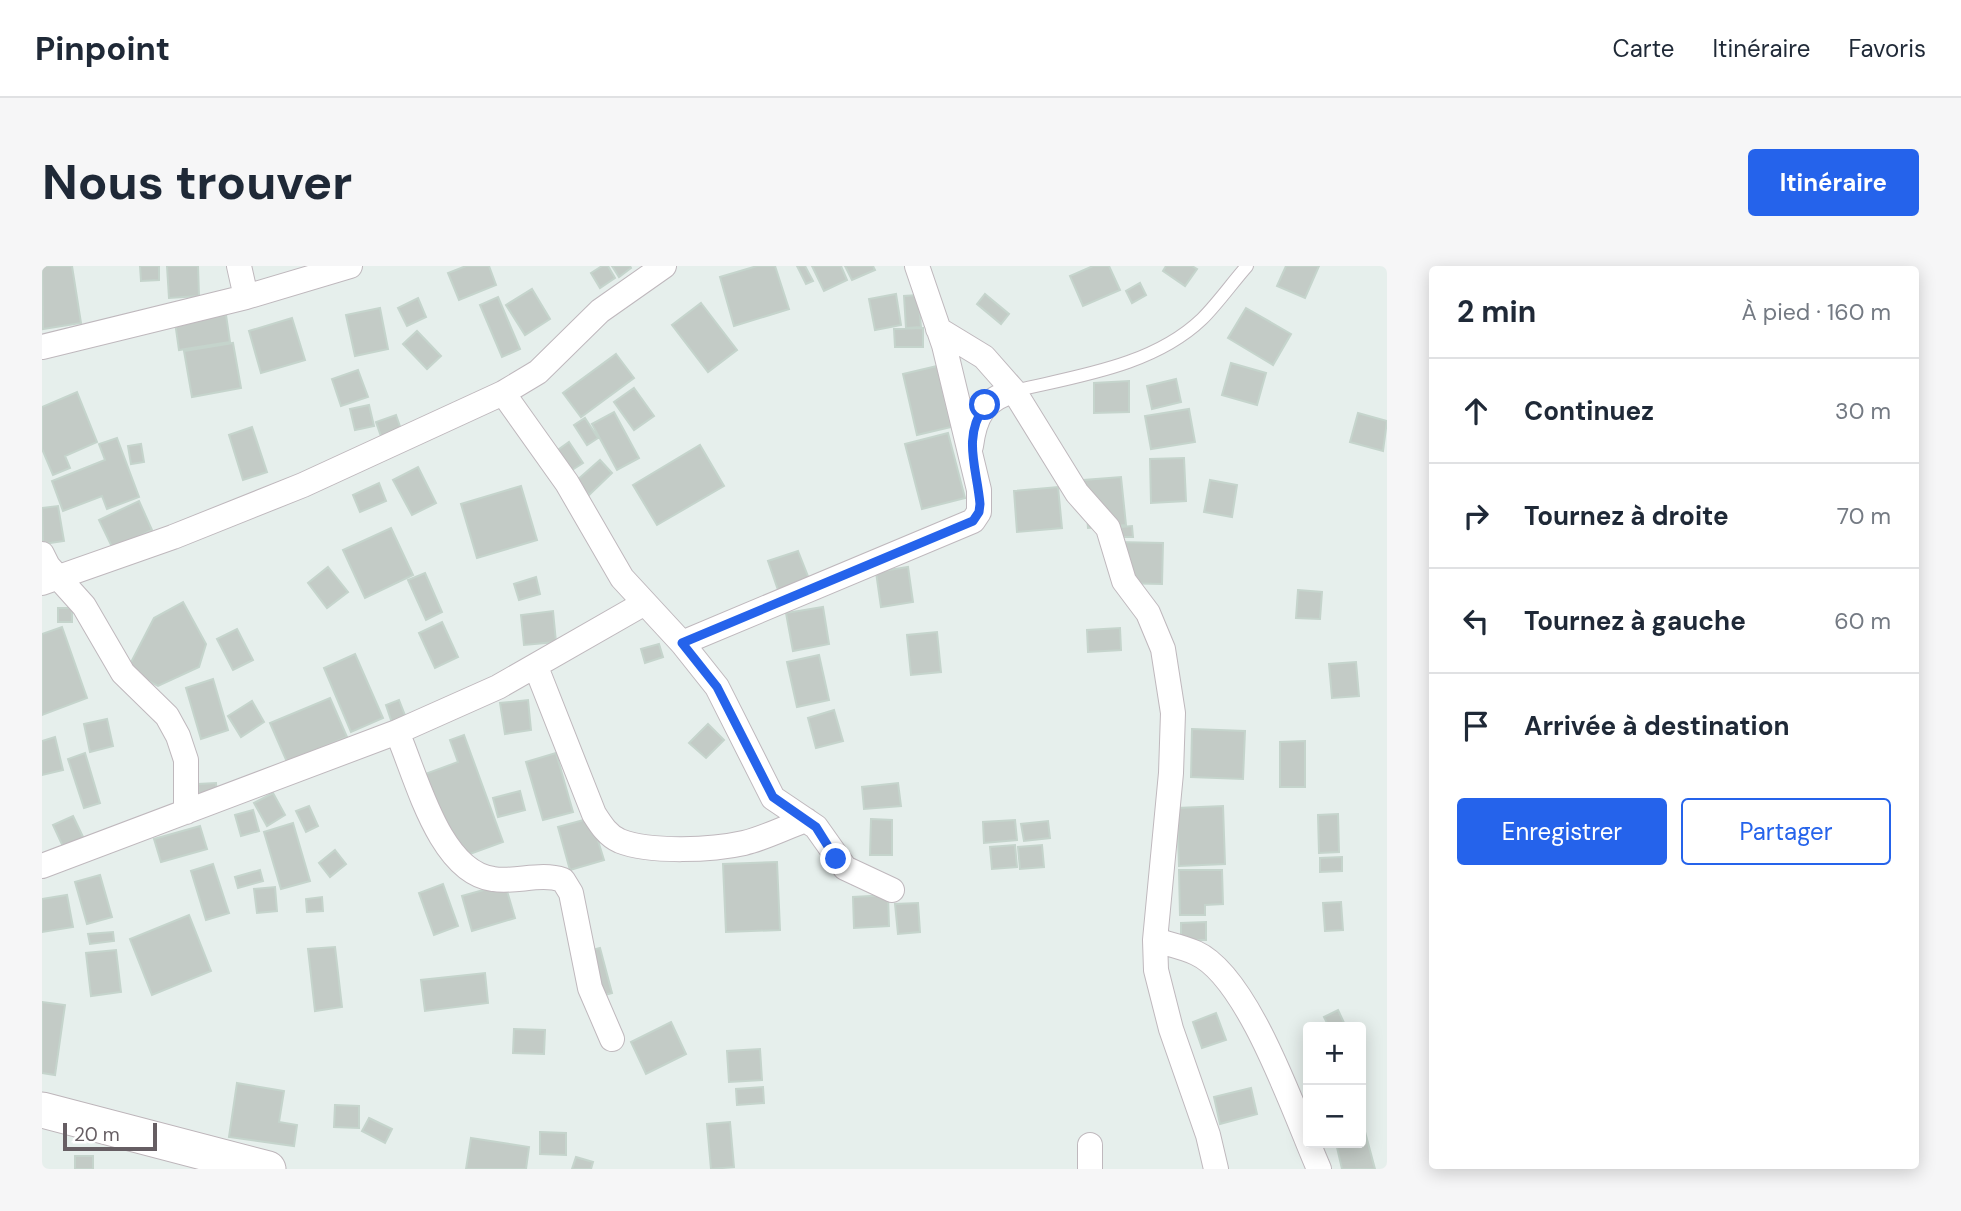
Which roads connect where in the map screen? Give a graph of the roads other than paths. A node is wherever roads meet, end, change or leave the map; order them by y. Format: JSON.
{"nodes":[{"id":1,"x":239,"y":266,"type":"edge"},
{"id":2,"x":350,"y":266,"type":"edge"},
{"id":3,"x":664,"y":266,"type":"edge"},
{"id":4,"x":917,"y":266,"type":"edge"},
{"id":5,"x":1247,"y":266,"type":"edge"},
{"id":6,"x":246,"y":297,"type":"junction"},
{"id":7,"x":938,"y":329,"type":"junction"},
{"id":8,"x":42,"y":347,"type":"edge"},
{"id":9,"x":1014,"y":391,"type":"junction"},
{"id":10,"x":503,"y":393,"type":"junction"},
{"id":11,"x":970,"y":451,"type":"junction"},
{"id":12,"x":42,"y":554,"type":"edge"},
{"id":13,"x":50,"y":580,"type":"edge"},
{"id":14,"x":643,"y":604,"type":"junction"},
{"id":15,"x":682,"y":643,"type":"junction"},
{"id":16,"x":536,"y":667,"type":"junction"},
{"id":17,"x":397,"y":732,"type":"junction"},
{"id":18,"x":186,"y":812,"type":"junction"},
{"id":19,"x":806,"y":820,"type":"junction"},
{"id":20,"x":42,"y":866,"type":"edge"},
{"id":21,"x":892,"y":890,"type":"dead end"},
{"id":22,"x":1155,"y":940,"type":"junction"},
{"id":23,"x":612,"y":1039,"type":"dead end"},
{"id":24,"x":42,"y":1110,"type":"edge"},
{"id":25,"x":268,"y":1169,"type":"edge"},
{"id":26,"x":1216,"y":1169,"type":"edge"},
{"id":27,"x":1319,"y":1169,"type":"edge"}],
"edges":[{"from":1,"to":6,"type":"street"},
{"from":2,"to":6,"type":"street"},
{"from":3,"to":10,"type":"street"},
{"from":4,"to":7,"type":"street"},
{"from":5,"to":9,"type":"lane"},
{"from":6,"to":8,"type":"street"},
{"from":7,"to":9,"type":"street"},
{"from":7,"to":11,"type":"street"},
{"from":9,"to":11,"type":"street"},
{"from":9,"to":22,"type":"street"},
{"from":10,"to":13,"type":"street"},
{"from":10,"to":14,"type":"street"},
{"from":11,"to":15,"type":"street"},
{"from":12,"to":13,"type":"street"},
{"from":13,"to":18,"type":"street"},
{"from":14,"to":15,"type":"street"},
{"from":14,"to":16,"type":"street"},
{"from":15,"to":19,"type":"street"},
{"from":16,"to":17,"type":"street"},
{"from":16,"to":19,"type":"street"},
{"from":17,"to":18,"type":"street"},
{"from":17,"to":23,"type":"street"},
{"from":18,"to":20,"type":"street"},
{"from":19,"to":21,"type":"street"},
{"from":22,"to":26,"type":"street"},
{"from":22,"to":27,"type":"street"},
{"from":24,"to":25,"type":"street"}]}
